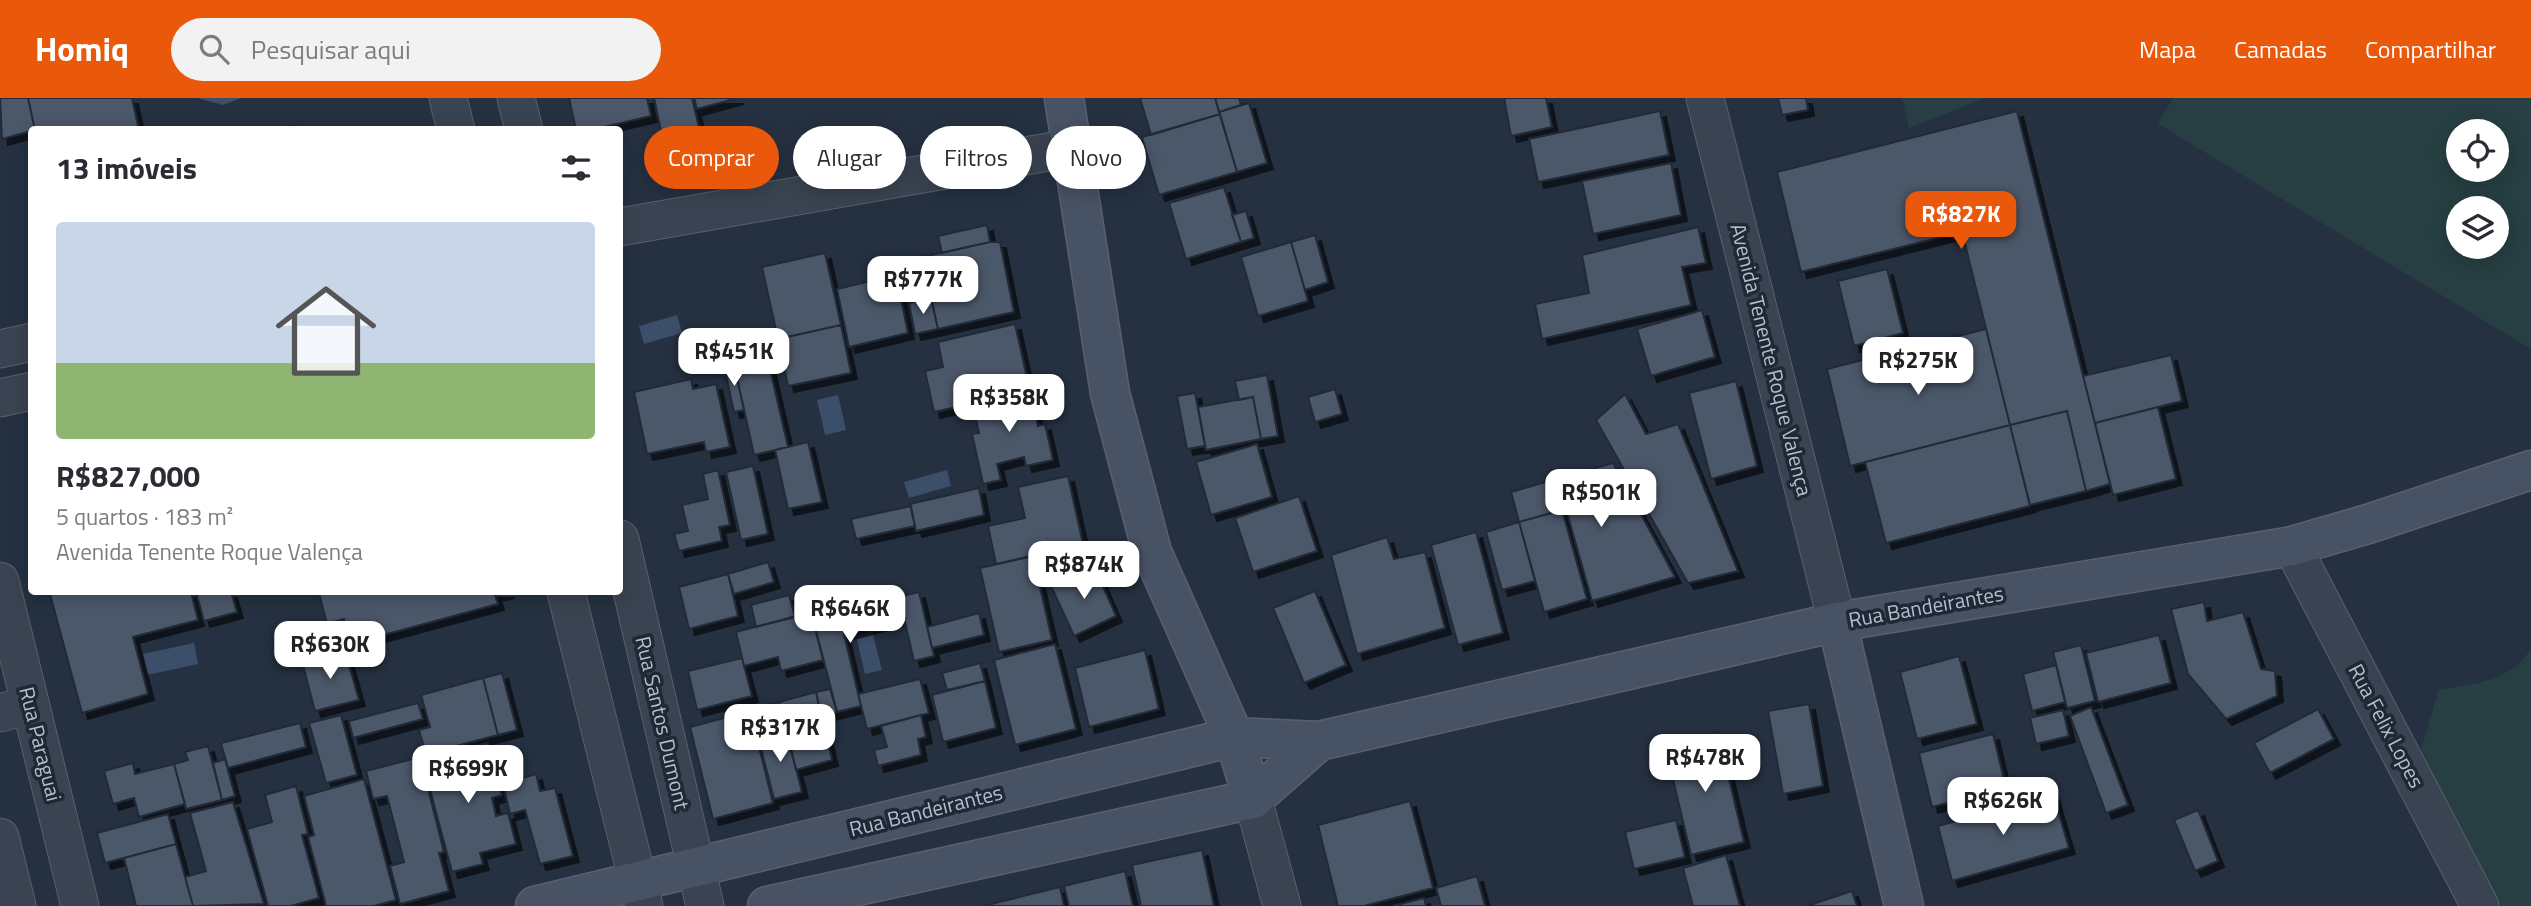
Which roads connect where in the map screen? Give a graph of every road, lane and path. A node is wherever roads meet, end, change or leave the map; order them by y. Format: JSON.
{"nodes":[{"id":1,"x":448,"y":98,"type":"edge"},
{"id":2,"x":516,"y":98,"type":"edge"},
{"id":3,"x":1064,"y":98,"type":"edge"},
{"id":4,"x":1705,"y":98,"type":"edge"},
{"id":5,"x":455,"y":126,"type":"edge"},
{"id":6,"x":523,"y":126,"type":"edge"},
{"id":7,"x":1068,"y":126,"type":"edge"},
{"id":8,"x":1046,"y":152,"type":"edge"},
{"id":9,"x":1078,"y":189,"type":"edge"},
{"id":10,"x":623,"y":226,"type":"edge"},
{"id":11,"x":28,"y":343,"type":"edge"},
{"id":12,"x":0,"y":349,"type":"edge"},
{"id":13,"x":28,"y":392,"type":"edge"},
{"id":14,"x":0,"y":398,"type":"edge"},
{"id":15,"x":2531,"y":470,"type":"edge"},
{"id":16,"x":2292,"y":546,"type":"junction"},
{"id":17,"x":623,"y":552,"type":"edge"},
{"id":18,"x":0,"y":581,"type":"edge"},
{"id":19,"x":567,"y":595,"type":"edge"},
{"id":20,"x":1837,"y":622,"type":"junction"},
{"id":21,"x":15,"y":709,"type":"edge"},
{"id":22,"x":1234,"y":737,"type":"junction"},
{"id":23,"x":1319,"y":741,"type":"junction"},
{"id":24,"x":1253,"y":799,"type":"junction"},
{"id":25,"x":0,"y":837,"type":"edge"},
{"id":26,"x":696,"y":867,"type":"junction"},
{"id":27,"x":640,"y":893,"type":"edge"},
{"id":28,"x":17,"y":906,"type":"edge"},
{"id":29,"x":79,"y":906,"type":"edge"},
{"id":30,"x":535,"y":906,"type":"edge"},
{"id":31,"x":705,"y":906,"type":"edge"},
{"id":32,"x":767,"y":906,"type":"edge"},
{"id":33,"x":1282,"y":906,"type":"edge"},
{"id":34,"x":1905,"y":906,"type":"edge"},
{"id":35,"x":2480,"y":906,"type":"edge"}],
"edges":[{"from":1,"to":5,"type":"street"},
{"from":2,"to":6,"type":"street"},
{"from":3,"to":7,"type":"street"},
{"from":4,"to":20,"type":"street","name":"Avenida Tenente Roque Valença"},
{"from":8,"to":10,"type":"street"},
{"from":9,"to":22,"type":"street"},
{"from":11,"to":12,"type":"street"},
{"from":13,"to":14,"type":"street"},
{"from":15,"to":16,"type":"street","name":"Rua Bandeirantes"},
{"from":16,"to":20,"type":"street","name":"Rua Bandeirantes"},
{"from":16,"to":35,"type":"street","name":"Rua Felix Lopes"},
{"from":17,"to":26,"type":"street","name":"Rua Santos Dumont"},
{"from":18,"to":21,"type":"street","name":"Rua Paraguai"},
{"from":19,"to":27,"type":"street"},
{"from":20,"to":23,"type":"street","name":"Rua Bandeirantes"},
{"from":20,"to":34,"type":"street"},
{"from":21,"to":29,"type":"street","name":"Rua Paraguai"},
{"from":22,"to":23,"type":"street","name":"Rua Bandeirantes"},
{"from":22,"to":24,"type":"street"},
{"from":22,"to":26,"type":"street","name":"Rua Bandeirantes"},
{"from":23,"to":24,"type":"street","name":"Rua Bandeirantes"},
{"from":24,"to":32,"type":"street","name":"Rua Bandeirantes"},
{"from":24,"to":33,"type":"street"},
{"from":25,"to":28,"type":"street"},
{"from":26,"to":27,"type":"street","name":"Rua Bandeirantes"},
{"from":26,"to":31,"type":"street","name":"Rua Santos Dumont"},
{"from":27,"to":30,"type":"street","name":"Rua Bandeirantes"}]}
